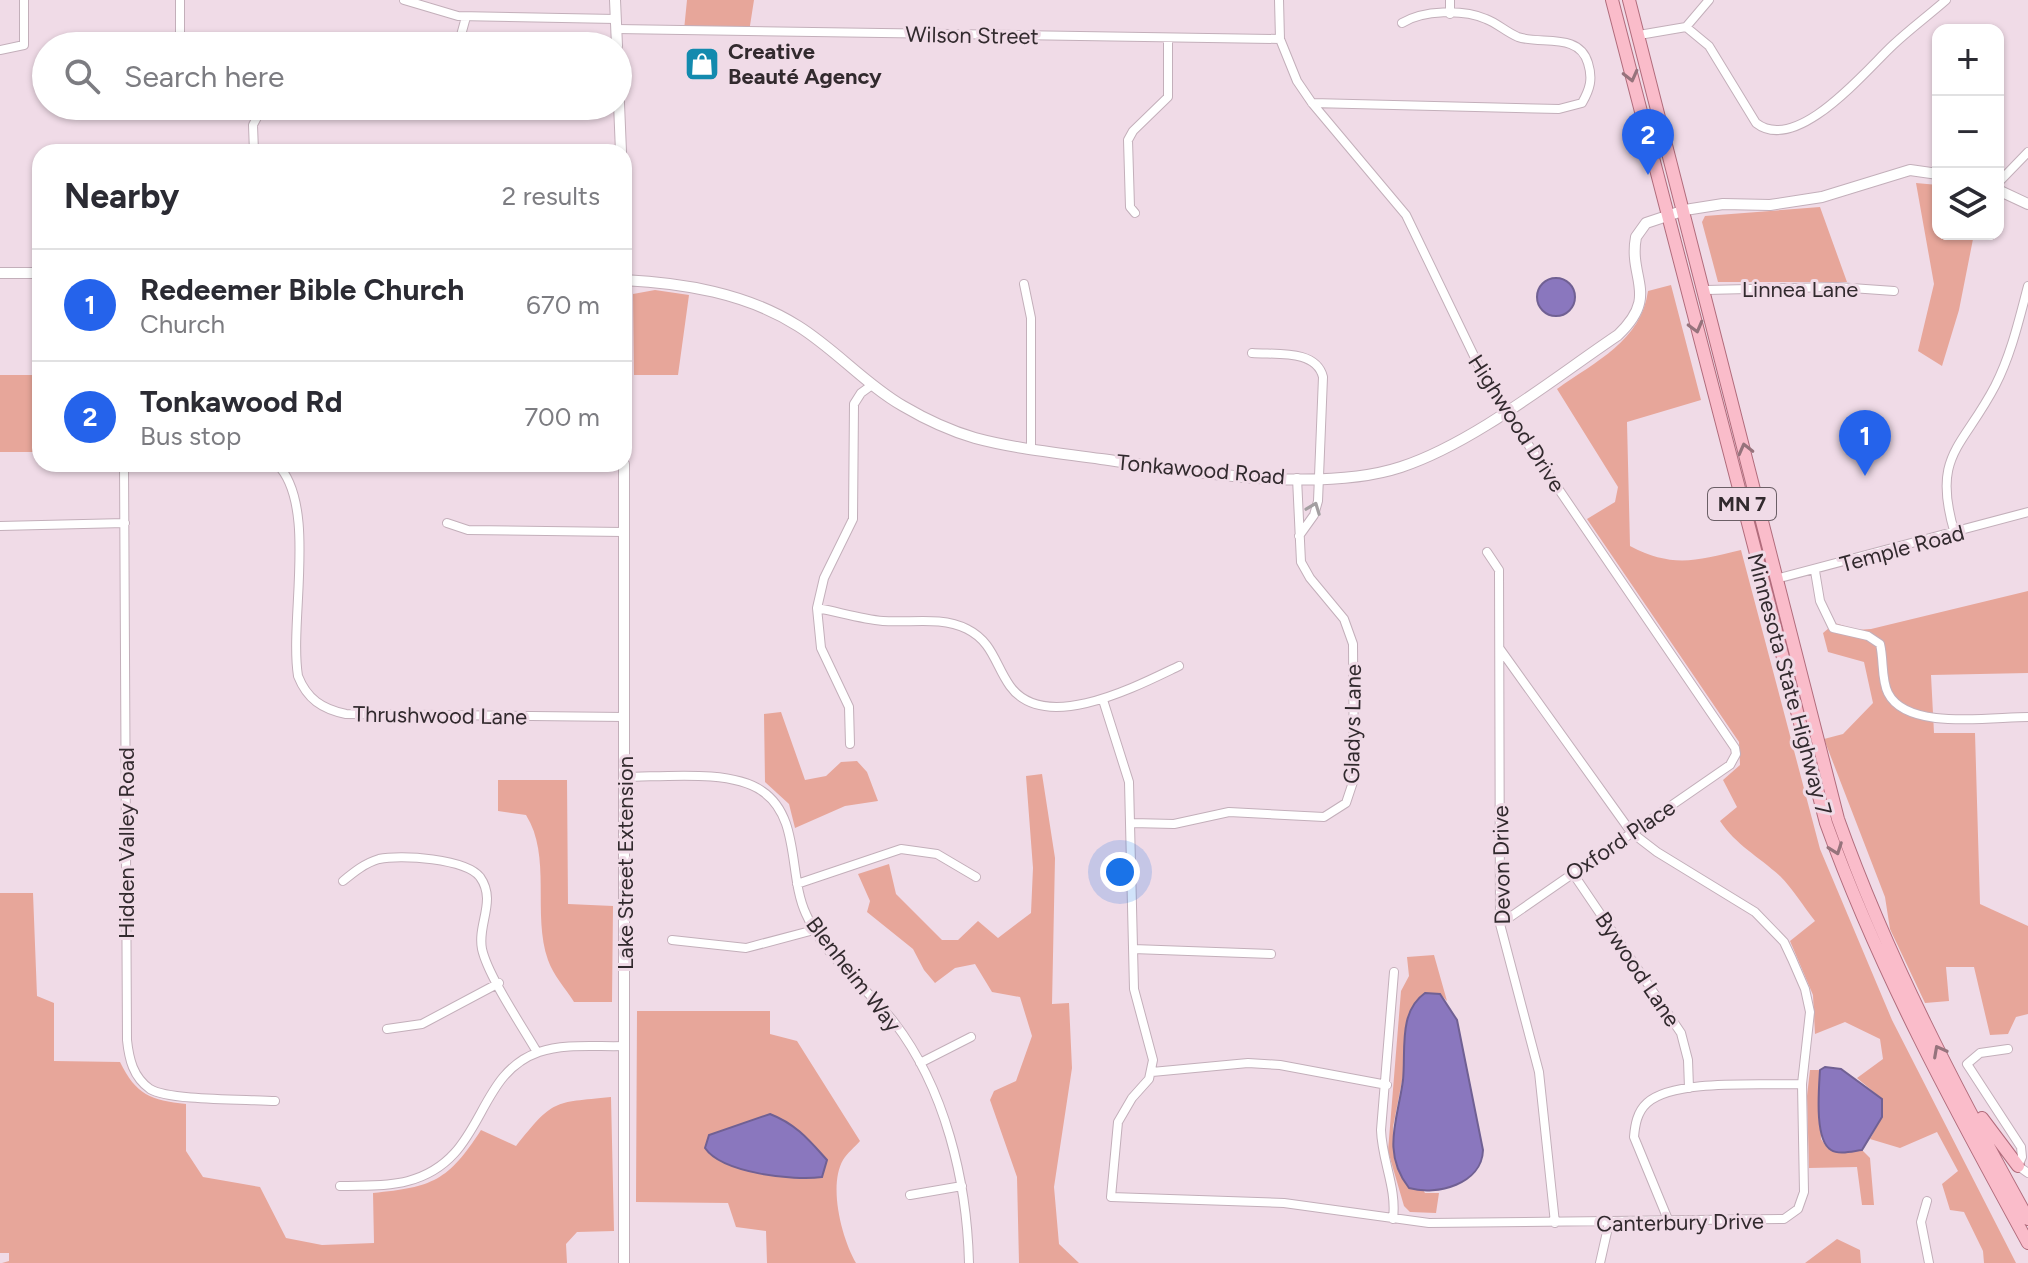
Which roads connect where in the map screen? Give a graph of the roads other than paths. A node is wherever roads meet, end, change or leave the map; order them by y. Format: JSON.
{"nodes":[{"id":1,"x":24,"y":0,"type":"edge"},
{"id":2,"x":180,"y":0,"type":"edge"},
{"id":3,"x":404,"y":0,"type":"edge"},
{"id":4,"x":615,"y":0,"type":"edge"},
{"id":5,"x":1279,"y":0,"type":"edge"},
{"id":6,"x":1450,"y":0,"type":"edge"},
{"id":7,"x":1612,"y":0,"type":"edge"},
{"id":8,"x":1629,"y":0,"type":"edge"},
{"id":9,"x":1709,"y":0,"type":"edge"},
{"id":10,"x":1946,"y":0,"type":"edge"},
{"id":11,"x":1450,"y":14,"type":"junction"},
{"id":12,"x":466,"y":17,"type":"junction"},
{"id":13,"x":1402,"y":23,"type":"dead end"},
{"id":14,"x":616,"y":24,"type":"junction"},
{"id":15,"x":1686,"y":27,"type":"junction"},
{"id":16,"x":180,"y":32,"type":"edge"},
{"id":17,"x":462,"y":32,"type":"edge"},
{"id":18,"x":616,"y":32,"type":"edge"},
{"id":19,"x":1639,"y":35,"type":"junction"},
{"id":20,"x":1168,"y":38,"type":"junction"},
{"id":21,"x":1280,"y":39,"type":"junction"},
{"id":22,"x":0,"y":50,"type":"edge"},
{"id":23,"x":1312,"y":103,"type":"junction"},
{"id":24,"x":256,"y":120,"type":"edge"},
{"id":25,"x":620,"y":120,"type":"edge"},
{"id":26,"x":254,"y":144,"type":"edge"},
{"id":27,"x":621,"y":144,"type":"edge"},
{"id":28,"x":2028,"y":152,"type":"edge"},
{"id":29,"x":1932,"y":173,"type":"edge"},
{"id":30,"x":2004,"y":177,"type":"edge"},
{"id":31,"x":2004,"y":193,"type":"edge"},
{"id":32,"x":2028,"y":204,"type":"edge"},
{"id":33,"x":1685,"y":210,"type":"junction"},
{"id":34,"x":1135,"y":213,"type":"dead end"},
{"id":35,"x":1667,"y":215,"type":"junction"},
{"id":36,"x":0,"y":273,"type":"edge"},
{"id":37,"x":32,"y":273,"type":"edge"},
{"id":38,"x":632,"y":281,"type":"edge"},
{"id":39,"x":1024,"y":284,"type":"dead end"},
{"id":40,"x":2028,"y":286,"type":"edge"},
{"id":41,"x":1706,"y":290,"type":"junction"},
{"id":42,"x":1894,"y":291,"type":"dead end"},
{"id":43,"x":1252,"y":353,"type":"dead end"},
{"id":44,"x":872,"y":385,"type":"junction"},
{"id":45,"x":1505,"y":410,"type":"junction"},
{"id":46,"x":1031,"y":449,"type":"junction"},
{"id":47,"x":124,"y":472,"type":"edge"},
{"id":48,"x":283,"y":472,"type":"edge"},
{"id":49,"x":624,"y":472,"type":"edge"},
{"id":50,"x":1320,"y":477,"type":"junction"},
{"id":51,"x":1297,"y":478,"type":"junction"},
{"id":52,"x":2028,"y":512,"type":"edge"},
{"id":53,"x":125,"y":523,"type":"junction"},
{"id":54,"x":447,"y":523,"type":"dead end"},
{"id":55,"x":0,"y":526,"type":"edge"},
{"id":56,"x":623,"y":532,"type":"junction"},
{"id":57,"x":1955,"y":534,"type":"junction"},
{"id":58,"x":1299,"y":536,"type":"junction"},
{"id":59,"x":1487,"y":552,"type":"dead end"},
{"id":60,"x":1815,"y":571,"type":"junction"},
{"id":61,"x":1776,"y":579,"type":"junction"},
{"id":62,"x":817,"y":608,"type":"junction"},
{"id":63,"x":1500,"y":649,"type":"junction"},
{"id":64,"x":1179,"y":666,"type":"dead end"},
{"id":65,"x":1103,"y":700,"type":"junction"},
{"id":66,"x":625,"y":717,"type":"junction"},
{"id":67,"x":2028,"y":717,"type":"edge"},
{"id":68,"x":850,"y":744,"type":"dead end"},
{"id":69,"x":1736,"y":754,"type":"joint"},
{"id":70,"x":625,"y":777,"type":"junction"},
{"id":71,"x":1132,"y":823,"type":"junction"},
{"id":72,"x":1631,"y":832,"type":"junction"},
{"id":73,"x":1572,"y":872,"type":"junction"},
{"id":74,"x":976,"y":877,"type":"dead end"},
{"id":75,"x":343,"y":881,"type":"dead end"},
{"id":76,"x":797,"y":884,"type":"junction"},
{"id":77,"x":1500,"y":924,"type":"junction"},
{"id":78,"x":814,"y":930,"type":"junction"},
{"id":79,"x":672,"y":940,"type":"dead end"},
{"id":80,"x":1133,"y":949,"type":"junction"},
{"id":81,"x":1271,"y":954,"type":"dead end"},
{"id":82,"x":1394,"y":972,"type":"dead end"},
{"id":83,"x":499,"y":983,"type":"junction"},
{"id":84,"x":387,"y":1029,"type":"dead end"},
{"id":85,"x":971,"y":1037,"type":"dead end"},
{"id":86,"x":625,"y":1046,"type":"junction"},
{"id":87,"x":2008,"y":1049,"type":"dead end"},
{"id":88,"x":537,"y":1052,"type":"junction"},
{"id":89,"x":920,"y":1063,"type":"junction"},
{"id":90,"x":1152,"y":1072,"type":"junction"},
{"id":91,"x":1802,"y":1084,"type":"junction"},
{"id":92,"x":1387,"y":1085,"type":"junction"},
{"id":93,"x":1957,"y":1085,"type":"junction"},
{"id":94,"x":1689,"y":1088,"type":"junction"},
{"id":95,"x":275,"y":1101,"type":"dead end"},
{"id":96,"x":2023,"y":1170,"type":"edge"},
{"id":97,"x":340,"y":1186,"type":"dead end"},
{"id":98,"x":962,"y":1186,"type":"junction"},
{"id":99,"x":910,"y":1195,"type":"dead end"},
{"id":100,"x":1927,"y":1201,"type":"dead end"},
{"id":101,"x":1393,"y":1219,"type":"junction"},
{"id":102,"x":2028,"y":1219,"type":"edge"},
{"id":103,"x":1669,"y":1222,"type":"junction"},
{"id":104,"x":1555,"y":1223,"type":"junction"},
{"id":105,"x":1609,"y":1223,"type":"junction"},
{"id":106,"x":2028,"y":1243,"type":"edge"},
{"id":107,"x":624,"y":1263,"type":"edge"},
{"id":108,"x":969,"y":1263,"type":"edge"},
{"id":109,"x":1600,"y":1263,"type":"edge"},
{"id":110,"x":1929,"y":1263,"type":"edge"}],
"edges":[{"from":1,"to":22,"type":"street"},
{"from":2,"to":16,"type":"street"},
{"from":3,"to":12,"type":"street","name":"Wilson Street"},
{"from":4,"to":14,"type":"street"},
{"from":5,"to":21,"type":"street","name":"Highwood Drive"},
{"from":6,"to":11,"type":"street"},
{"from":7,"to":35,"type":"main road","name":"Minnesota State Highway 7","number":"MN 7","one_way":true},
{"from":8,"to":19,"type":"main road","name":"Minnesota State Highway 7","number":"MN 7"},
{"from":9,"to":15,"type":"street"},
{"from":10,"to":15,"type":"street"},
{"from":11,"to":13,"type":"street"},
{"from":11,"to":23,"type":"street"},
{"from":12,"to":14,"type":"street","name":"Wilson Street"},
{"from":12,"to":17,"type":"street"},
{"from":14,"to":18,"type":"street"},
{"from":14,"to":20,"type":"street","name":"Wilson Street"},
{"from":15,"to":19,"type":"street"},
{"from":19,"to":33,"type":"main road","name":"Minnesota State Highway 7","number":"MN 7"},
{"from":20,"to":21,"type":"street","name":"Wilson Street"},
{"from":20,"to":34,"type":"street"},
{"from":21,"to":23,"type":"street","name":"Highwood Drive"},
{"from":23,"to":45,"type":"street","name":"Highwood Drive"},
{"from":24,"to":26,"type":"street"},
{"from":25,"to":27,"type":"street"},
{"from":28,"to":30,"type":"street"},
{"from":29,"to":33,"type":"street","name":"Tonkawood Road"},
{"from":31,"to":32,"type":"street"},
{"from":33,"to":35,"type":"street","name":"Tonkawood Road"},
{"from":33,"to":41,"type":"main road","name":"Minnesota State Highway 7","number":"MN 7"},
{"from":35,"to":45,"type":"street","name":"Tonkawood Road"},
{"from":35,"to":106,"type":"main road","name":"Minnesota State Highway 7","number":"MN 7","one_way":true},
{"from":36,"to":37,"type":"street"},
{"from":38,"to":44,"type":"street","name":"Tonkawood Road"},
{"from":39,"to":46,"type":"street"},
{"from":40,"to":57,"type":"street"},
{"from":41,"to":42,"type":"street","name":"Linnea Lane"},
{"from":61,"to":41,"type":"main road","name":"Minnesota State Highway 7","number":"MN 7","one_way":true},
{"from":43,"to":50,"type":"street"},
{"from":44,"to":46,"type":"street","name":"Tonkawood Road"},
{"from":44,"to":62,"type":"street"},
{"from":45,"to":50,"type":"street","name":"Tonkawood Road"},
{"from":45,"to":69,"type":"street","name":"Highwood Drive"},
{"from":46,"to":51,"type":"street","name":"Tonkawood Road"},
{"from":47,"to":53,"type":"street","name":"Hidden Valley Road"},
{"from":48,"to":66,"type":"street","name":"Thrushwood Lane"},
{"from":49,"to":56,"type":"street","name":"Lake Street Extension"},
{"from":50,"to":51,"type":"street","name":"Tonkawood Road"},
{"from":58,"to":50,"type":"street","one_way":true},
{"from":51,"to":58,"type":"street","name":"Gladys Lane"},
{"from":52,"to":57,"type":"street","name":"Temple Road"},
{"from":53,"to":55,"type":"street"},
{"from":53,"to":95,"type":"street","name":"Hidden Valley Road"},
{"from":54,"to":56,"type":"street"},
{"from":56,"to":66,"type":"street","name":"Lake Street Extension"},
{"from":57,"to":60,"type":"street","name":"Temple Road"},
{"from":58,"to":71,"type":"street","name":"Gladys Lane"},
{"from":59,"to":63,"type":"street","name":"Devon Drive"},
{"from":60,"to":61,"type":"street","name":"Temple Road"},
{"from":60,"to":67,"type":"street"},
{"from":93,"to":61,"type":"main road","name":"Minnesota State Highway 7","number":"MN 7","one_way":true},
{"from":62,"to":65,"type":"street"},
{"from":62,"to":68,"type":"street"},
{"from":63,"to":72,"type":"street","name":"Canterbury Drive"},
{"from":63,"to":77,"type":"street","name":"Devon Drive"},
{"from":64,"to":65,"type":"street"},
{"from":65,"to":71,"type":"street"},
{"from":66,"to":70,"type":"street","name":"Lake Street Extension"},
{"from":69,"to":72,"type":"street","name":"Oxford Place"},
{"from":70,"to":76,"type":"street","name":"Blenheim Way"},
{"from":70,"to":86,"type":"street","name":"Lake Street Extension"},
{"from":71,"to":80,"type":"street"},
{"from":72,"to":73,"type":"street","name":"Oxford Place"},
{"from":72,"to":91,"type":"street","name":"Canterbury Drive"},
{"from":73,"to":77,"type":"street","name":"Oxford Place"},
{"from":73,"to":94,"type":"street","name":"Bywood Lane"},
{"from":74,"to":76,"type":"street"},
{"from":75,"to":83,"type":"street"},
{"from":76,"to":78,"type":"street","name":"Blenheim Way"},
{"from":77,"to":104,"type":"street","name":"Devon Drive"},
{"from":78,"to":79,"type":"street"},
{"from":78,"to":89,"type":"street","name":"Blenheim Way"},
{"from":80,"to":81,"type":"street"},
{"from":80,"to":90,"type":"street"},
{"from":82,"to":92,"type":"street"},
{"from":83,"to":84,"type":"street"},
{"from":83,"to":88,"type":"street"},
{"from":85,"to":89,"type":"street"},
{"from":86,"to":88,"type":"street"},
{"from":86,"to":107,"type":"street","name":"Lake Street Extension"},
{"from":87,"to":96,"type":"street"},
{"from":88,"to":97,"type":"street"},
{"from":89,"to":98,"type":"street","name":"Blenheim Way"},
{"from":90,"to":92,"type":"street"},
{"from":90,"to":101,"type":"street","name":"Canterbury Drive"},
{"from":91,"to":94,"type":"street"},
{"from":91,"to":103,"type":"street","name":"Canterbury Drive"},
{"from":92,"to":101,"type":"street"},
{"from":93,"to":96,"type":"main road"},
{"from":93,"to":102,"type":"main road","name":"Minnesota State Highway 7","number":"MN 7"},
{"from":94,"to":103,"type":"street"},
{"from":98,"to":99,"type":"street"},
{"from":98,"to":108,"type":"street","name":"Blenheim Way"},
{"from":100,"to":110,"type":"street"},
{"from":101,"to":104,"type":"street","name":"Canterbury Drive"},
{"from":103,"to":105,"type":"street","name":"Canterbury Drive"},
{"from":104,"to":105,"type":"street","name":"Canterbury Drive"},
{"from":105,"to":109,"type":"street"}]}
